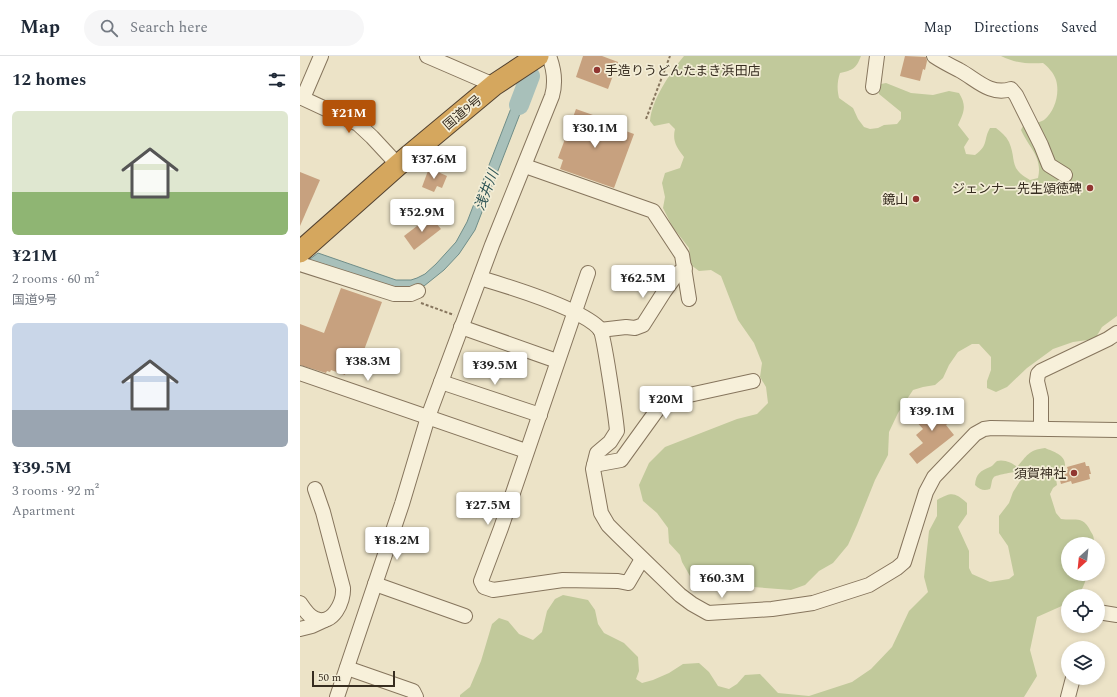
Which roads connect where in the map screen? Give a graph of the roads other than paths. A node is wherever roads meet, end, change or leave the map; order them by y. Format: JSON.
{"nodes":[{"id":1,"x":321,"y":56,"type":"edge"},
{"id":2,"x":427,"y":56,"type":"edge"},
{"id":3,"x":538,"y":56,"type":"edge"},
{"id":4,"x":549,"y":56,"type":"edge"},
{"id":5,"x":877,"y":56,"type":"edge"},
{"id":6,"x":934,"y":56,"type":"edge"},
{"id":7,"x":494,"y":85,"type":"junction"},
{"id":8,"x":873,"y":87,"type":"dead end"},
{"id":9,"x":302,"y":98,"type":"edge"},
{"id":10,"x":398,"y":165,"type":"junction"},
{"id":11,"x":524,"y":166,"type":"junction"},
{"id":12,"x":1065,"y":175,"type":"dead end"},
{"id":13,"x":303,"y":249,"type":"edge"},
{"id":14,"x":685,"y":268,"type":"junction"},
{"id":15,"x":588,"y":273,"type":"dead end"},
{"id":16,"x":480,"y":278,"type":"junction"},
{"id":17,"x":420,"y":297,"type":"road end"},
{"id":18,"x":689,"y":299,"type":"dead end"},
{"id":19,"x":574,"y":312,"type":"junction"},
{"id":20,"x":463,"y":323,"type":"junction"},
{"id":21,"x":600,"y":330,"type":"junction"},
{"id":22,"x":1117,"y":333,"type":"edge"},
{"id":23,"x":557,"y":361,"type":"junction"},
{"id":24,"x":300,"y":373,"type":"edge"},
{"id":25,"x":754,"y":381,"type":"dead end"},
{"id":26,"x":441,"y":382,"type":"junction"},
{"id":27,"x":540,"y":415,"type":"junction"},
{"id":28,"x":428,"y":417,"type":"junction"},
{"id":29,"x":1041,"y":428,"type":"junction"},
{"id":30,"x":1117,"y":430,"type":"edge"},
{"id":31,"x":526,"y":451,"type":"junction"},
{"id":32,"x":594,"y":465,"type":"junction"},
{"id":33,"x":315,"y":489,"type":"dead end"},
{"id":34,"x":642,"y":559,"type":"junction"},
{"id":35,"x":375,"y":584,"type":"junction"},
{"id":36,"x":300,"y":603,"type":"edge"},
{"id":37,"x":1105,"y":613,"type":"edge"},
{"id":38,"x":1117,"y":615,"type":"edge"},
{"id":39,"x":466,"y":616,"type":"dead end"},
{"id":40,"x":325,"y":620,"type":"junction"},
{"id":41,"x":300,"y":629,"type":"edge"},
{"id":42,"x":347,"y":668,"type":"junction"},
{"id":43,"x":1071,"y":685,"type":"edge"},
{"id":44,"x":337,"y":697,"type":"edge"},
{"id":45,"x":416,"y":697,"type":"edge"},
{"id":46,"x":1068,"y":697,"type":"edge"}],
"edges":[{"from":1,"to":9,"type":"street"},
{"from":2,"to":7,"type":"street"},
{"from":3,"to":7,"type":"highway","name":"国道9号"},
{"from":4,"to":11,"type":"street"},
{"from":5,"to":8,"type":"street"},
{"from":6,"to":12,"type":"street"},
{"from":7,"to":10,"type":"highway","name":"国道9号"},
{"from":9,"to":10,"type":"street"},
{"from":10,"to":13,"type":"highway","name":"国道9号"},
{"from":11,"to":14,"type":"street"},
{"from":11,"to":16,"type":"street"},
{"from":13,"to":17,"type":"street"},
{"from":14,"to":18,"type":"street"},
{"from":14,"to":21,"type":"street"},
{"from":15,"to":19,"type":"street"},
{"from":16,"to":19,"type":"street"},
{"from":16,"to":20,"type":"street"},
{"from":19,"to":21,"type":"street"},
{"from":19,"to":23,"type":"street"},
{"from":20,"to":23,"type":"street"},
{"from":20,"to":26,"type":"street"},
{"from":21,"to":32,"type":"street"},
{"from":22,"to":29,"type":"street"},
{"from":23,"to":27,"type":"street"},
{"from":24,"to":28,"type":"street"},
{"from":25,"to":32,"type":"street"},
{"from":26,"to":27,"type":"street"},
{"from":26,"to":28,"type":"street"},
{"from":27,"to":31,"type":"street"},
{"from":28,"to":31,"type":"street"},
{"from":28,"to":35,"type":"street"},
{"from":29,"to":30,"type":"street"},
{"from":29,"to":34,"type":"street"},
{"from":31,"to":34,"type":"street"},
{"from":32,"to":34,"type":"street"},
{"from":33,"to":40,"type":"street"},
{"from":35,"to":39,"type":"street"},
{"from":35,"to":42,"type":"street"},
{"from":36,"to":40,"type":"street"},
{"from":37,"to":38,"type":"street"},
{"from":40,"to":41,"type":"street"},
{"from":42,"to":44,"type":"street"},
{"from":42,"to":45,"type":"street"},
{"from":43,"to":46,"type":"street"}]}
